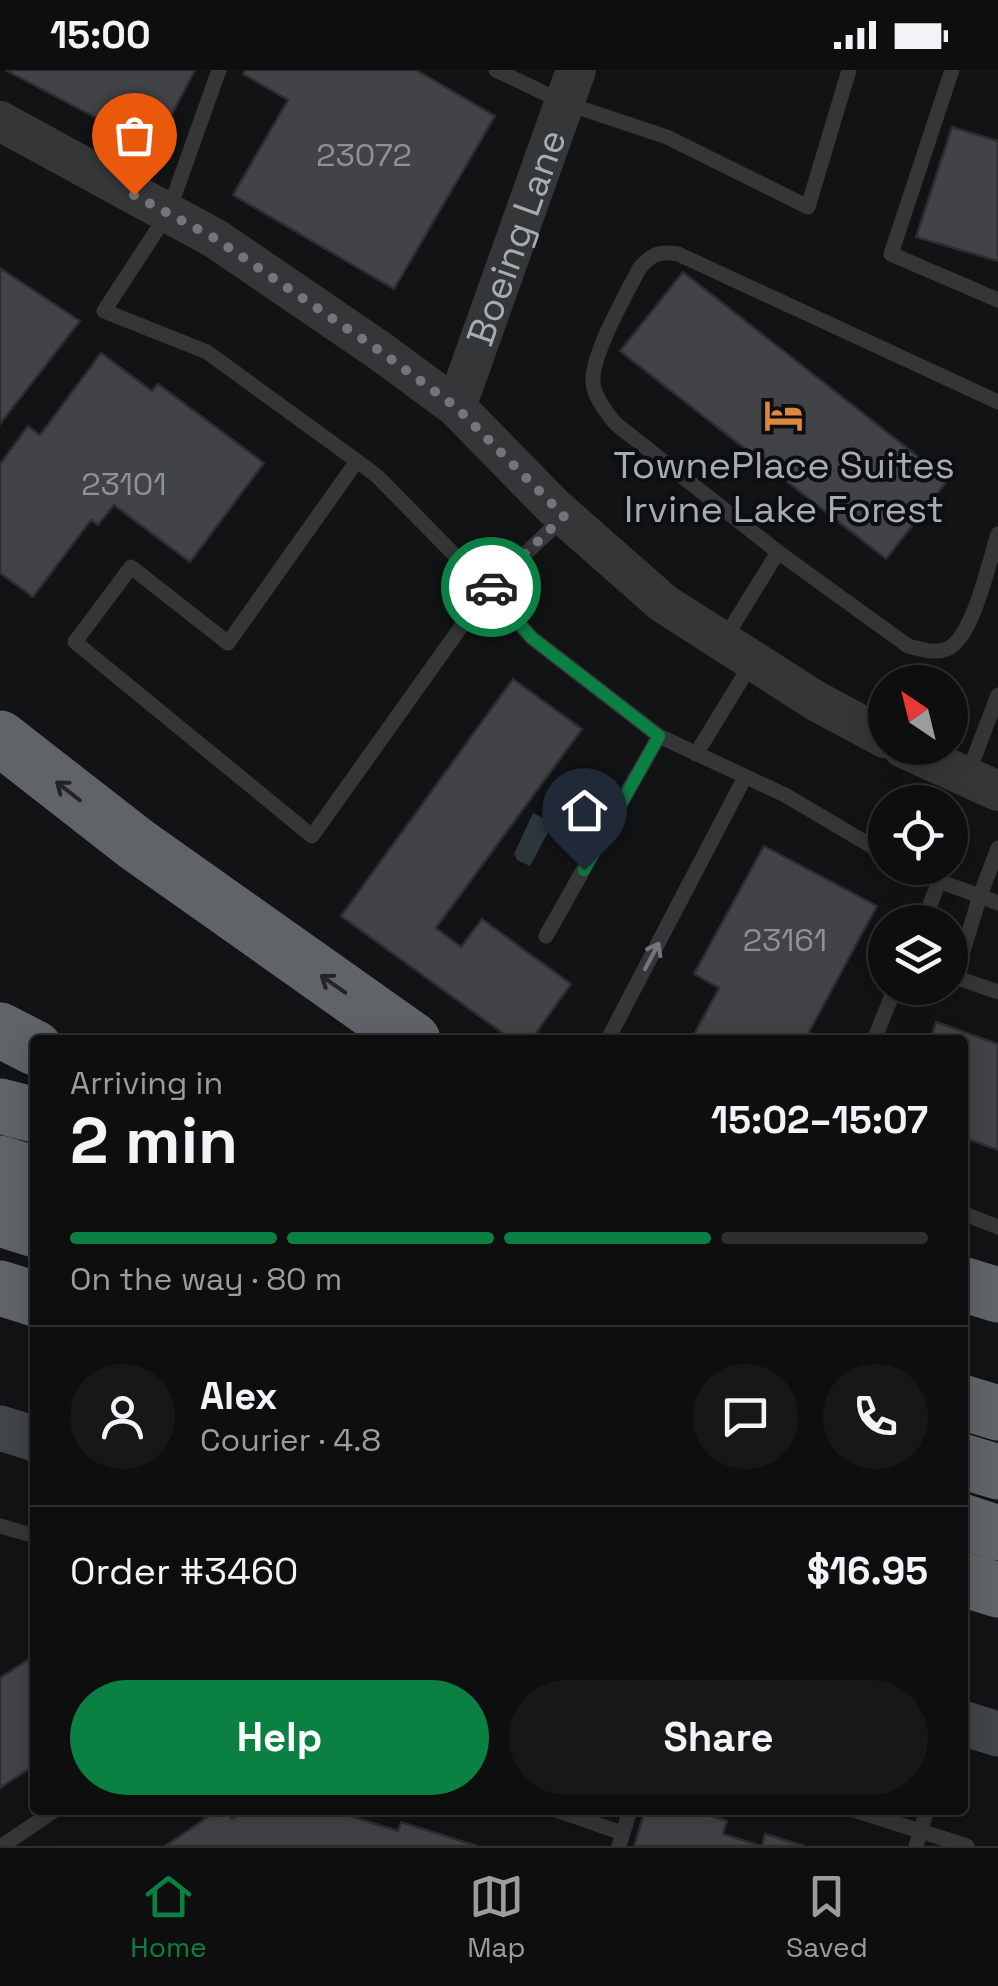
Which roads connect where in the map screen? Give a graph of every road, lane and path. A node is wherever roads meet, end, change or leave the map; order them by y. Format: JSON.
{"nodes":[{"id":1,"x":219,"y":70,"type":"edge"},
{"id":2,"x":496,"y":70,"type":"edge"},
{"id":3,"x":849,"y":70,"type":"edge"},
{"id":4,"x":952,"y":70,"type":"edge"},
{"id":5,"x":570,"y":87,"type":"edge"},
{"id":6,"x":0,"y":121,"type":"edge"},
{"id":7,"x":168,"y":213,"type":"junction"},
{"id":8,"x":998,"y":300,"type":"edge"},
{"id":9,"x":998,"y":402,"type":"edge"},
{"id":10,"x":456,"y":407,"type":"junction"},
{"id":11,"x":357,"y":461,"type":"junction"},
{"id":12,"x":564,"y":516,"type":"junction"},
{"id":13,"x":998,"y":534,"type":"edge"},
{"id":14,"x":778,"y":552,"type":"junction"},
{"id":15,"x":488,"y":589,"type":"junction"},
{"id":16,"x":738,"y":651,"type":"junction"},
{"id":17,"x":998,"y":694,"type":"edge"},
{"id":18,"x":868,"y":729,"type":"edge"},
{"id":19,"x":659,"y":736,"type":"junction"},
{"id":20,"x":0,"y":738,"type":"edge"},
{"id":21,"x":696,"y":754,"type":"junction"},
{"id":22,"x":940,"y":765,"type":"edge"},
{"id":23,"x":745,"y":777,"type":"junction"},
{"id":24,"x":982,"y":784,"type":"edge"},
{"id":25,"x":868,"y":844,"type":"edge"},
{"id":26,"x":998,"y":848,"type":"edge"},
{"id":27,"x":949,"y":885,"type":"edge"},
{"id":28,"x":980,"y":896,"type":"junction"},
{"id":29,"x":998,"y":903,"type":"edge"},
{"id":30,"x":546,"y":936,"type":"dead end"},
{"id":31,"x":998,"y":992,"type":"edge"},
{"id":32,"x":889,"y":1005,"type":"edge"},
{"id":33,"x":0,"y":1030,"type":"edge"},
{"id":34,"x":406,"y":1035,"type":"edge"},
{"id":35,"x":610,"y":1035,"type":"edge"},
{"id":36,"x":876,"y":1035,"type":"edge"},
{"id":37,"x":30,"y":1045,"type":"edge"},
{"id":38,"x":0,"y":1106,"type":"edge"},
{"id":39,"x":30,"y":1114,"type":"edge"},
{"id":40,"x":0,"y":1164,"type":"edge"},
{"id":41,"x":30,"y":1173,"type":"edge"},
{"id":42,"x":968,"y":1216,"type":"edge"},
{"id":43,"x":0,"y":1220,"type":"edge"},
{"id":44,"x":998,"y":1228,"type":"edge"},
{"id":45,"x":30,"y":1229,"type":"edge"},
{"id":46,"x":968,"y":1286,"type":"edge"},
{"id":47,"x":0,"y":1288,"type":"edge"},
{"id":48,"x":998,"y":1295,"type":"edge"},
{"id":49,"x":30,"y":1297,"type":"edge"},
{"id":50,"x":968,"y":1404,"type":"edge"},
{"id":51,"x":998,"y":1413,"type":"edge"},
{"id":52,"x":0,"y":1428,"type":"edge"},
{"id":53,"x":30,"y":1437,"type":"edge"},
{"id":54,"x":968,"y":1462,"type":"edge"},
{"id":55,"x":998,"y":1472,"type":"edge"},
{"id":56,"x":968,"y":1524,"type":"edge"},
{"id":57,"x":0,"y":1526,"type":"edge"},
{"id":58,"x":998,"y":1533,"type":"edge"},
{"id":59,"x":30,"y":1535,"type":"edge"},
{"id":60,"x":968,"y":1581,"type":"edge"},
{"id":61,"x":998,"y":1590,"type":"edge"},
{"id":62,"x":968,"y":1725,"type":"edge"},
{"id":63,"x":998,"y":1734,"type":"edge"},
{"id":64,"x":48,"y":1815,"type":"edge"},
{"id":65,"x":567,"y":1815,"type":"edge"},
{"id":66,"x":628,"y":1815,"type":"edge"},
{"id":67,"x":865,"y":1815,"type":"edge"},
{"id":68,"x":925,"y":1815,"type":"edge"},
{"id":69,"x":918,"y":1839,"type":"edge"},
{"id":70,"x":621,"y":1840,"type":"edge"},
{"id":71,"x":2,"y":1846,"type":"edge"},
{"id":72,"x":966,"y":1846,"type":"edge"}],
"edges":[{"from":1,"to":7,"type":"lane"},
{"from":2,"to":5,"type":"lane"},
{"from":3,"to":5,"type":"lane"},
{"from":4,"to":8,"type":"lane"},
{"from":5,"to":10,"type":"street","name":"Boeing Lane"},
{"from":6,"to":7,"type":"street"},
{"from":7,"to":10,"type":"street"},
{"from":7,"to":11,"type":"lane"},
{"from":9,"to":14,"type":"lane"},
{"from":10,"to":12,"type":"street"},
{"from":11,"to":15,"type":"lane"},
{"from":11,"to":15,"type":"lane"},
{"from":12,"to":15,"type":"lane"},
{"from":12,"to":16,"type":"street"},
{"from":13,"to":14,"type":"lane"},
{"from":14,"to":16,"type":"lane"},
{"from":15,"to":19,"type":"lane"},
{"from":16,"to":18,"type":"street"},
{"from":16,"to":21,"type":"lane"},
{"from":17,"to":24,"type":"lane"},
{"from":19,"to":21,"type":"lane"},
{"from":19,"to":30,"type":"lane"},
{"from":34,"to":20,"type":"highway","one_way":true},
{"from":21,"to":23,"type":"lane"},
{"from":22,"to":24,"type":"street"},
{"from":23,"to":25,"type":"lane"},
{"from":35,"to":23,"type":"lane","one_way":true},
{"from":26,"to":28,"type":"lane"},
{"from":27,"to":28,"type":"lane"},
{"from":28,"to":29,"type":"lane"},
{"from":28,"to":31,"type":"lane"},
{"from":32,"to":36,"type":"lane"},
{"from":33,"to":37,"type":"highway"},
{"from":38,"to":39,"type":"highway"},
{"from":40,"to":41,"type":"highway"},
{"from":42,"to":44,"type":"lane"},
{"from":43,"to":45,"type":"highway"},
{"from":46,"to":48,"type":"highway"},
{"from":47,"to":49,"type":"highway"},
{"from":50,"to":51,"type":"highway"},
{"from":52,"to":53,"type":"main road"},
{"from":54,"to":55,"type":"highway"},
{"from":56,"to":58,"type":"highway"},
{"from":57,"to":59,"type":"lane"},
{"from":60,"to":61,"type":"highway"},
{"from":62,"to":63,"type":"main road"},
{"from":64,"to":71,"type":"lane"},
{"from":65,"to":70,"type":"lane"},
{"from":66,"to":70,"type":"lane"},
{"from":67,"to":69,"type":"lane"},
{"from":68,"to":69,"type":"lane"},
{"from":69,"to":72,"type":"lane"}]}
